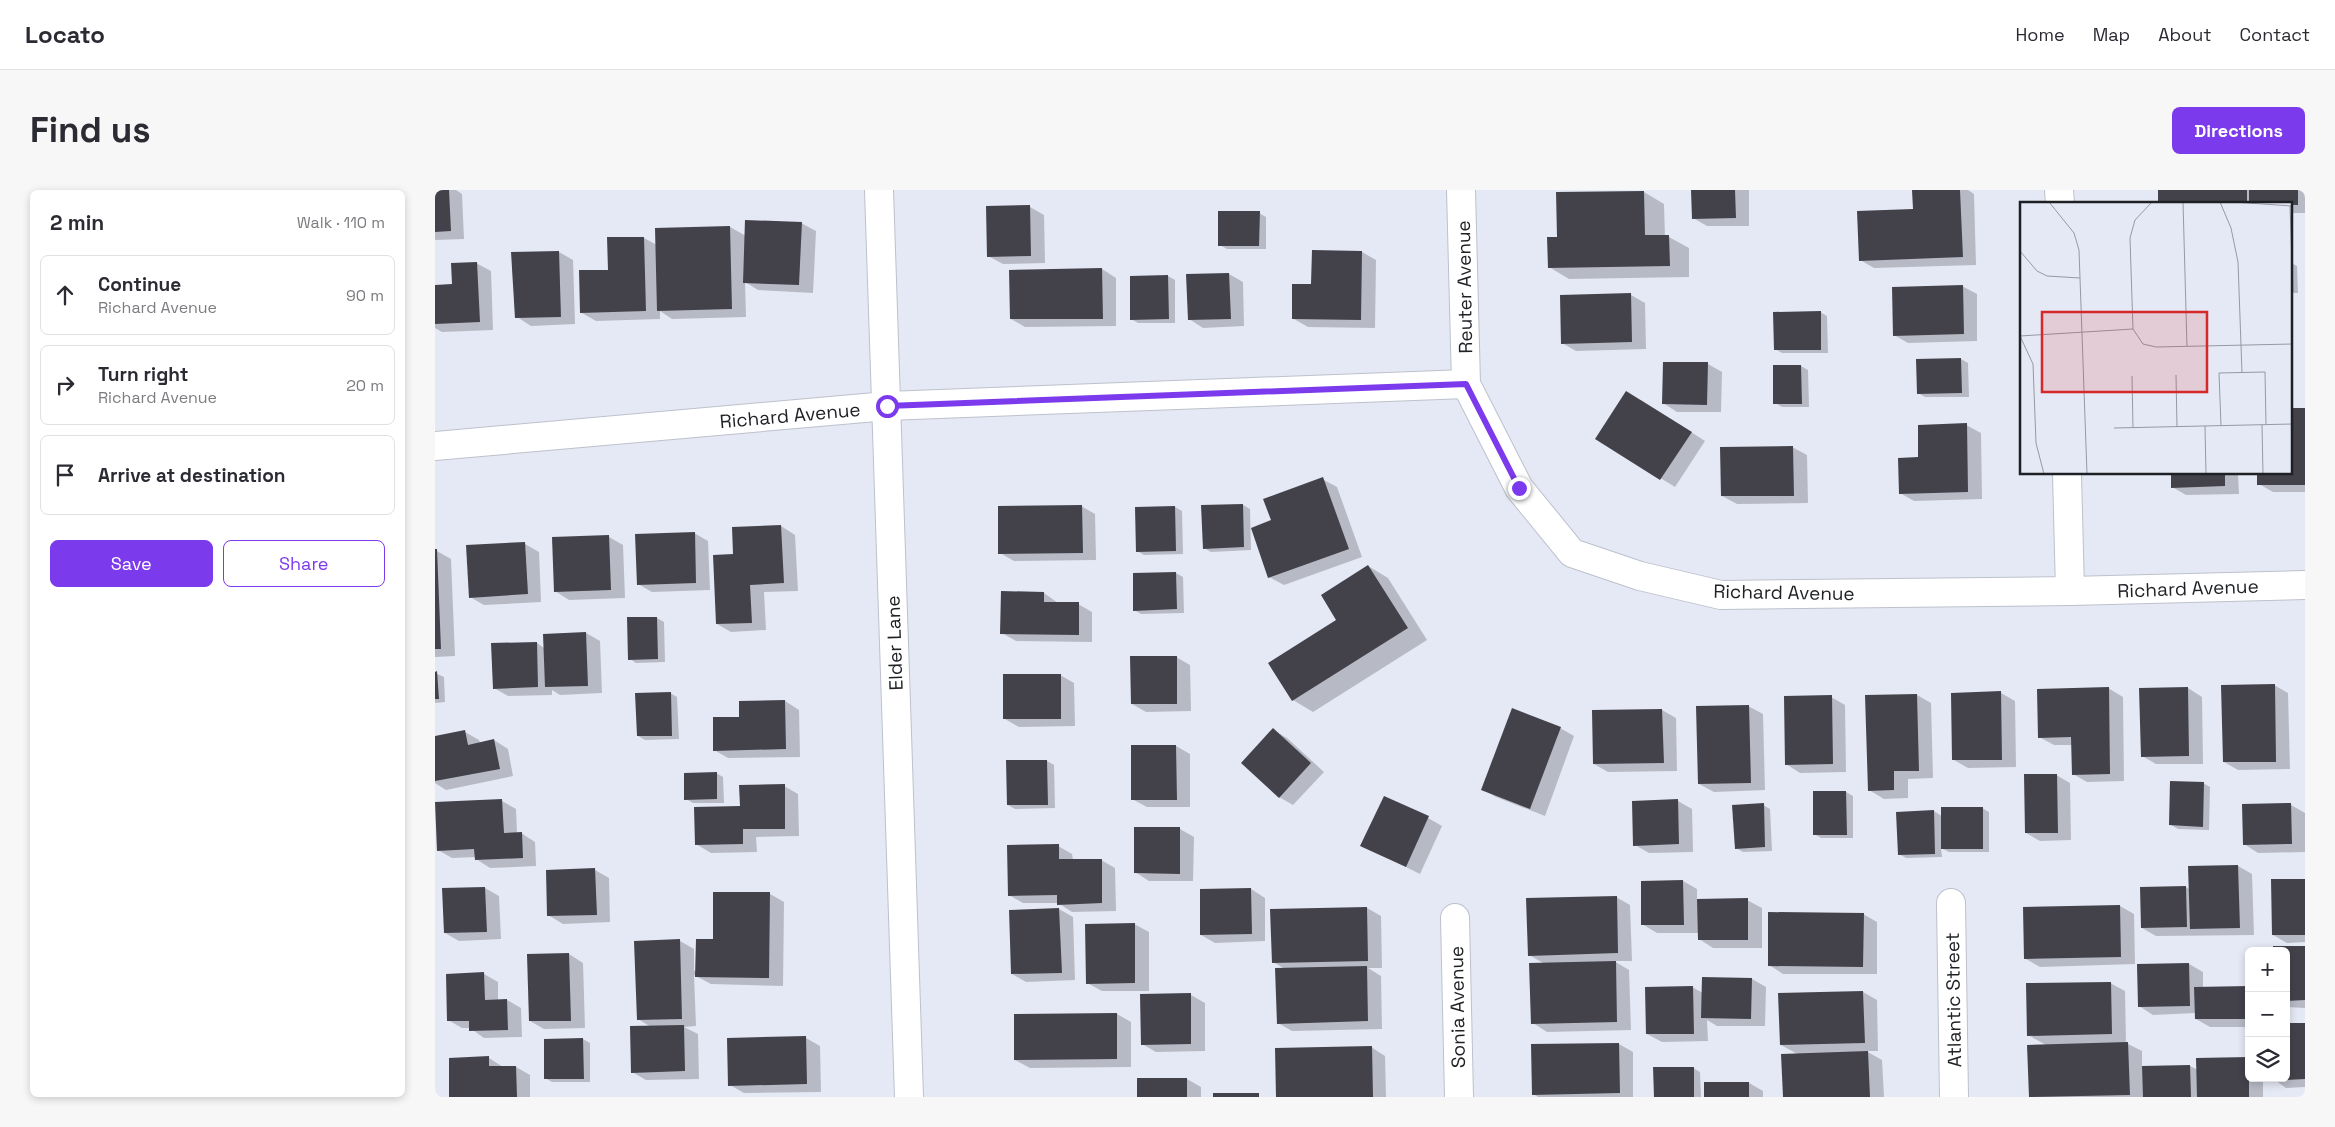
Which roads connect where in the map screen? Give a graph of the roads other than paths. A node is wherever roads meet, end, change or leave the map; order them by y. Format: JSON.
{"nodes":[{"id":1,"x":879,"y":190,"type":"edge"},
{"id":2,"x":1461,"y":190,"type":"edge"},
{"id":3,"x":1466,"y":384,"type":"junction"},
{"id":4,"x":887,"y":406,"type":"junction"},
{"id":5,"x":435,"y":446,"type":"edge"},
{"id":6,"x":2067,"y":475,"type":"edge"},
{"id":7,"x":2305,"y":585,"type":"edge"},
{"id":8,"x":2070,"y":592,"type":"junction"},
{"id":9,"x":1951,"y":902,"type":"dead end"},
{"id":10,"x":1455,"y":918,"type":"dead end"},
{"id":11,"x":909,"y":1097,"type":"edge"},
{"id":12,"x":1459,"y":1097,"type":"edge"},
{"id":13,"x":1955,"y":1097,"type":"edge"}],
"edges":[{"from":1,"to":4,"type":"street","name":"Elder Lane"},
{"from":2,"to":3,"type":"street","name":"Reuter Avenue"},
{"from":3,"to":4,"type":"street","name":"Richard Avenue"},
{"from":3,"to":8,"type":"street","name":"Richard Avenue"},
{"from":4,"to":5,"type":"street","name":"Richard Avenue"},
{"from":4,"to":11,"type":"street","name":"Elder Lane"},
{"from":6,"to":8,"type":"street"},
{"from":7,"to":8,"type":"street","name":"Richard Avenue"},
{"from":9,"to":13,"type":"street","name":"Atlantic Street"},
{"from":10,"to":12,"type":"street","name":"Sonia Avenue"}]}
